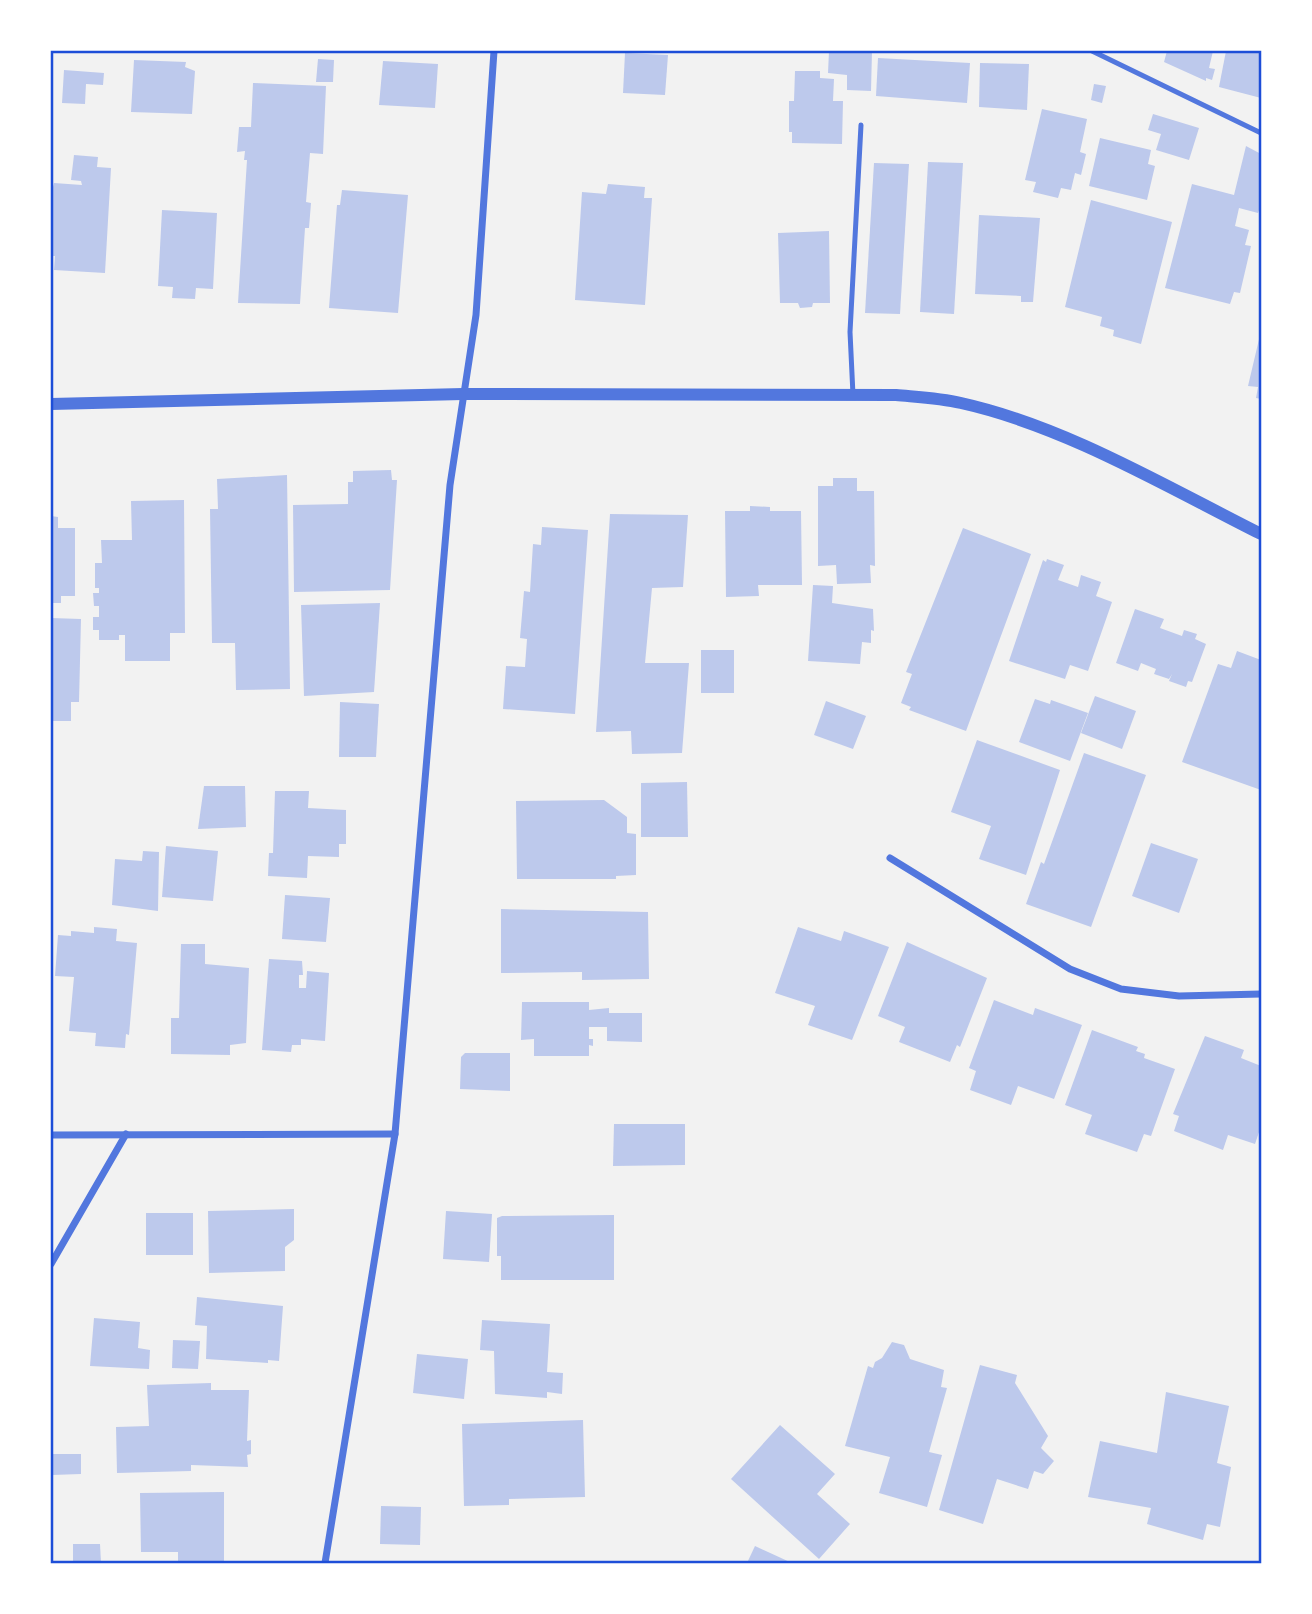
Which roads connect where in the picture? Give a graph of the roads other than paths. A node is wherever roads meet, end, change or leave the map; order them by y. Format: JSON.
{"nodes":[{"id":1,"x":494,"y":51,"type":"edge"},
{"id":2,"x":1092,"y":51,"type":"edge"},
{"id":3,"x":861,"y":125,"type":"dead end"},
{"id":4,"x":1261,"y":133,"type":"edge"},
{"id":5,"x":463,"y":394,"type":"junction"},
{"id":6,"x":853,"y":395,"type":"junction"},
{"id":7,"x":51,"y":404,"type":"edge"},
{"id":8,"x":1261,"y":534,"type":"edge"},
{"id":9,"x":890,"y":858,"type":"dead end"},
{"id":10,"x":1261,"y":994,"type":"edge"},
{"id":11,"x":126,"y":1133,"type":"junction"},
{"id":12,"x":395,"y":1134,"type":"junction"},
{"id":13,"x":51,"y":1135,"type":"edge"},
{"id":14,"x":51,"y":1264,"type":"edge"},
{"id":15,"x":325,"y":1563,"type":"edge"}],
"edges":[{"from":1,"to":5,"type":"street"},
{"from":2,"to":4,"type":"lane"},
{"from":3,"to":6,"type":"lane"},
{"from":5,"to":6,"type":"street"},
{"from":5,"to":7,"type":"street"},
{"from":5,"to":12,"type":"street"},
{"from":6,"to":8,"type":"street"},
{"from":9,"to":10,"type":"street"},
{"from":11,"to":12,"type":"street"},
{"from":11,"to":13,"type":"street"},
{"from":11,"to":14,"type":"street"},
{"from":12,"to":15,"type":"street"}]}
